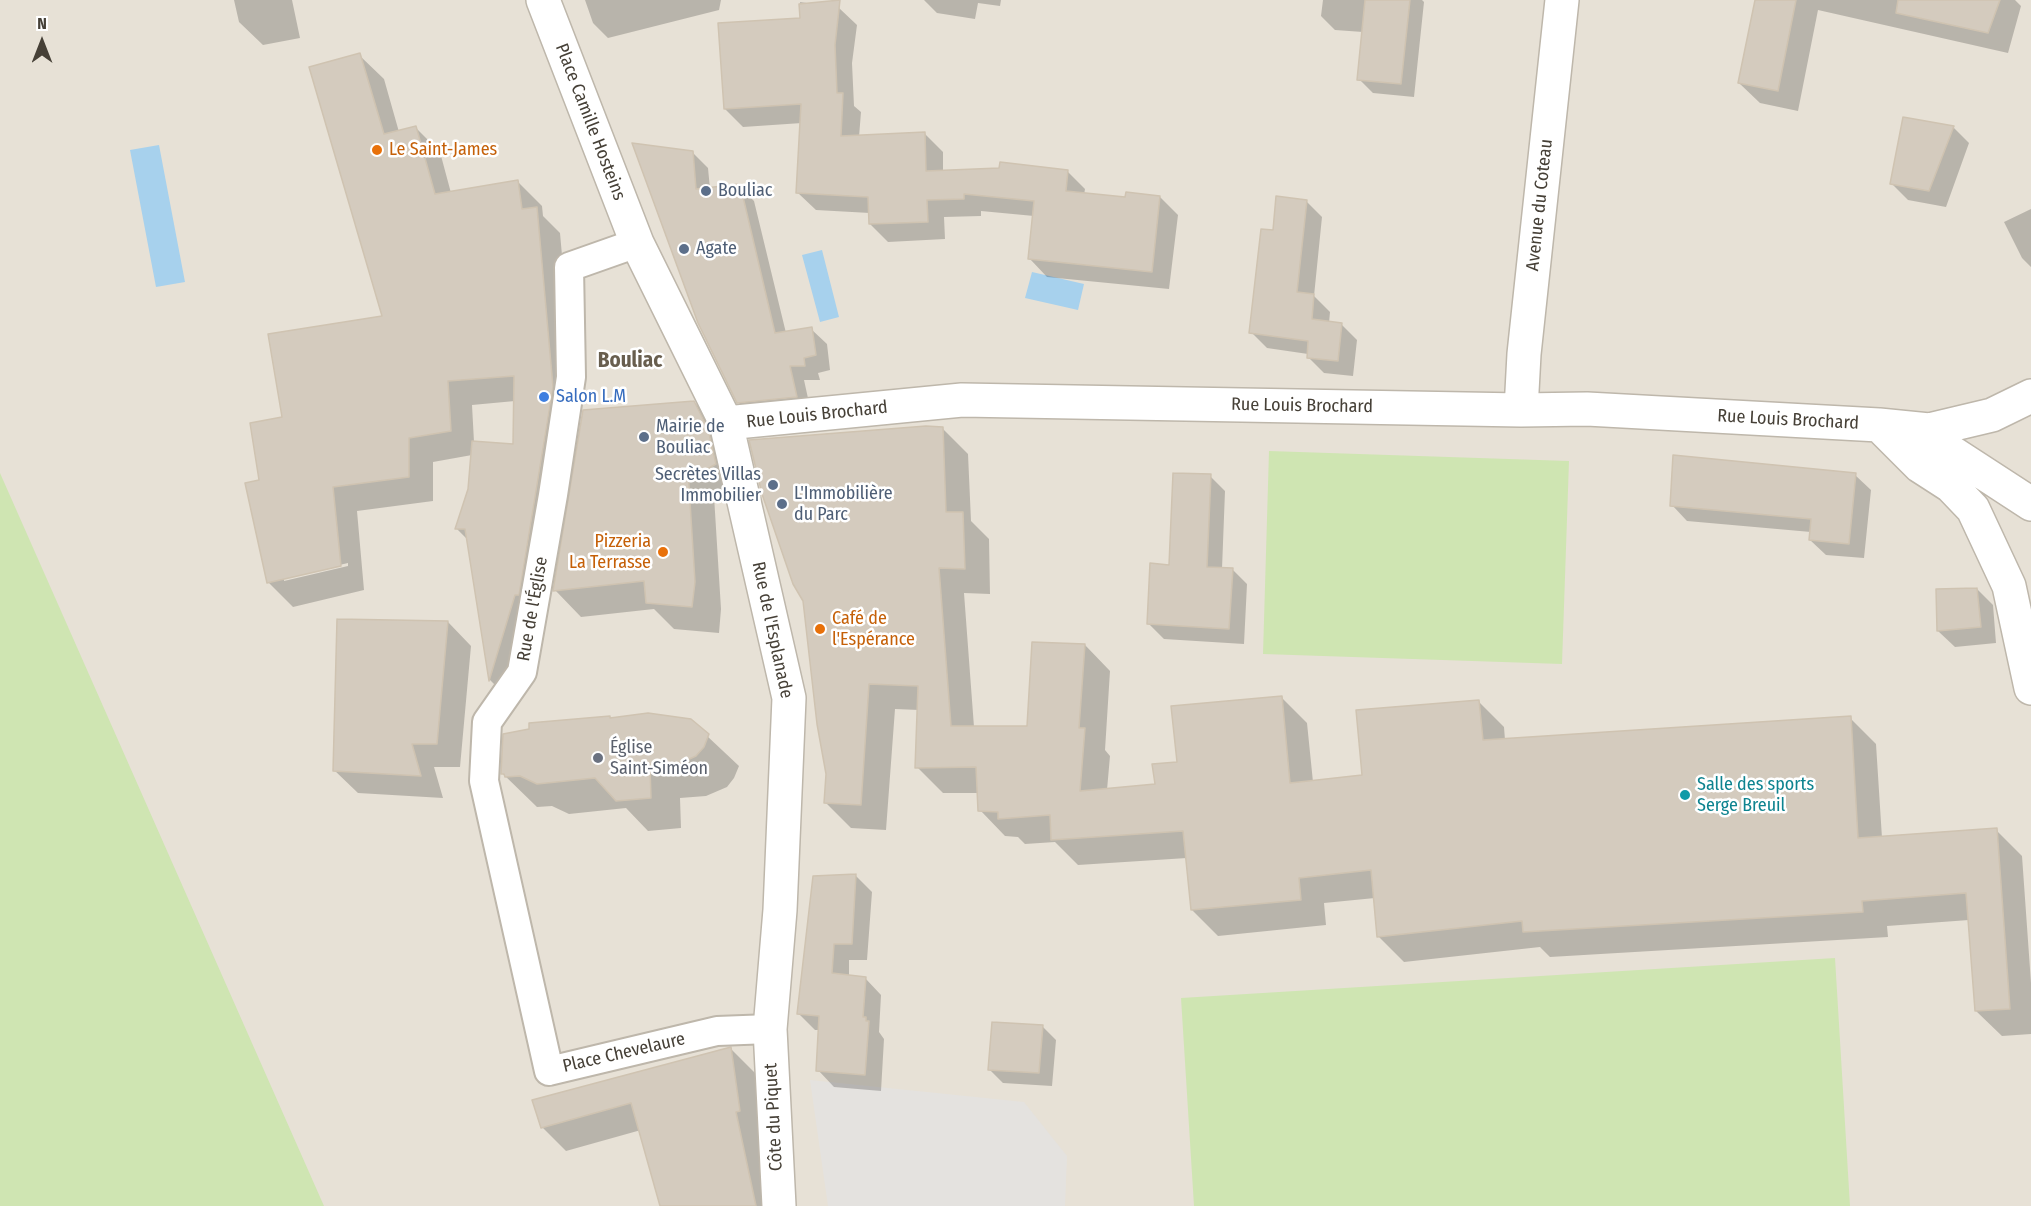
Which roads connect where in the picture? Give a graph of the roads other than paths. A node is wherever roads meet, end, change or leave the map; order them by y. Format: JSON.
{"nodes":[{"id":1,"x":543,"y":0,"type":"edge"},
{"id":2,"x":1562,"y":0,"type":"edge"},
{"id":3,"x":637,"y":243,"type":"junction"},
{"id":4,"x":2031,"y":396,"type":"edge"},
{"id":5,"x":1521,"y":410,"type":"junction"},
{"id":6,"x":726,"y":423,"type":"junction"},
{"id":7,"x":1879,"y":425,"type":"junction"},
{"id":8,"x":2031,"y":504,"type":"edge"},
{"id":9,"x":2031,"y":688,"type":"edge"},
{"id":10,"x":484,"y":781,"type":"joint"},
{"id":11,"x":770,"y":1029,"type":"junction"},
{"id":12,"x":779,"y":1206,"type":"edge"}],
"edges":[{"from":1,"to":3,"type":"street","name":"Place Camille Hosteins"},
{"from":2,"to":5,"type":"street","name":"Avenue du Coteau"},
{"from":3,"to":6,"type":"street","name":"Place Camille Hosteins"},
{"from":3,"to":10,"type":"street","name":"Rue de l'Église"},
{"from":4,"to":7,"type":"street"},
{"from":5,"to":6,"type":"street","name":"Rue Louis Brochard"},
{"from":5,"to":7,"type":"street","name":"Rue Louis Brochard"},
{"from":6,"to":11,"type":"street","name":"Rue de l'Esplanade"},
{"from":7,"to":8,"type":"street"},
{"from":7,"to":9,"type":"street"},
{"from":10,"to":11,"type":"street","name":"Place Chevelaure"},
{"from":11,"to":12,"type":"street","name":"Côte du Piquet"}]}
